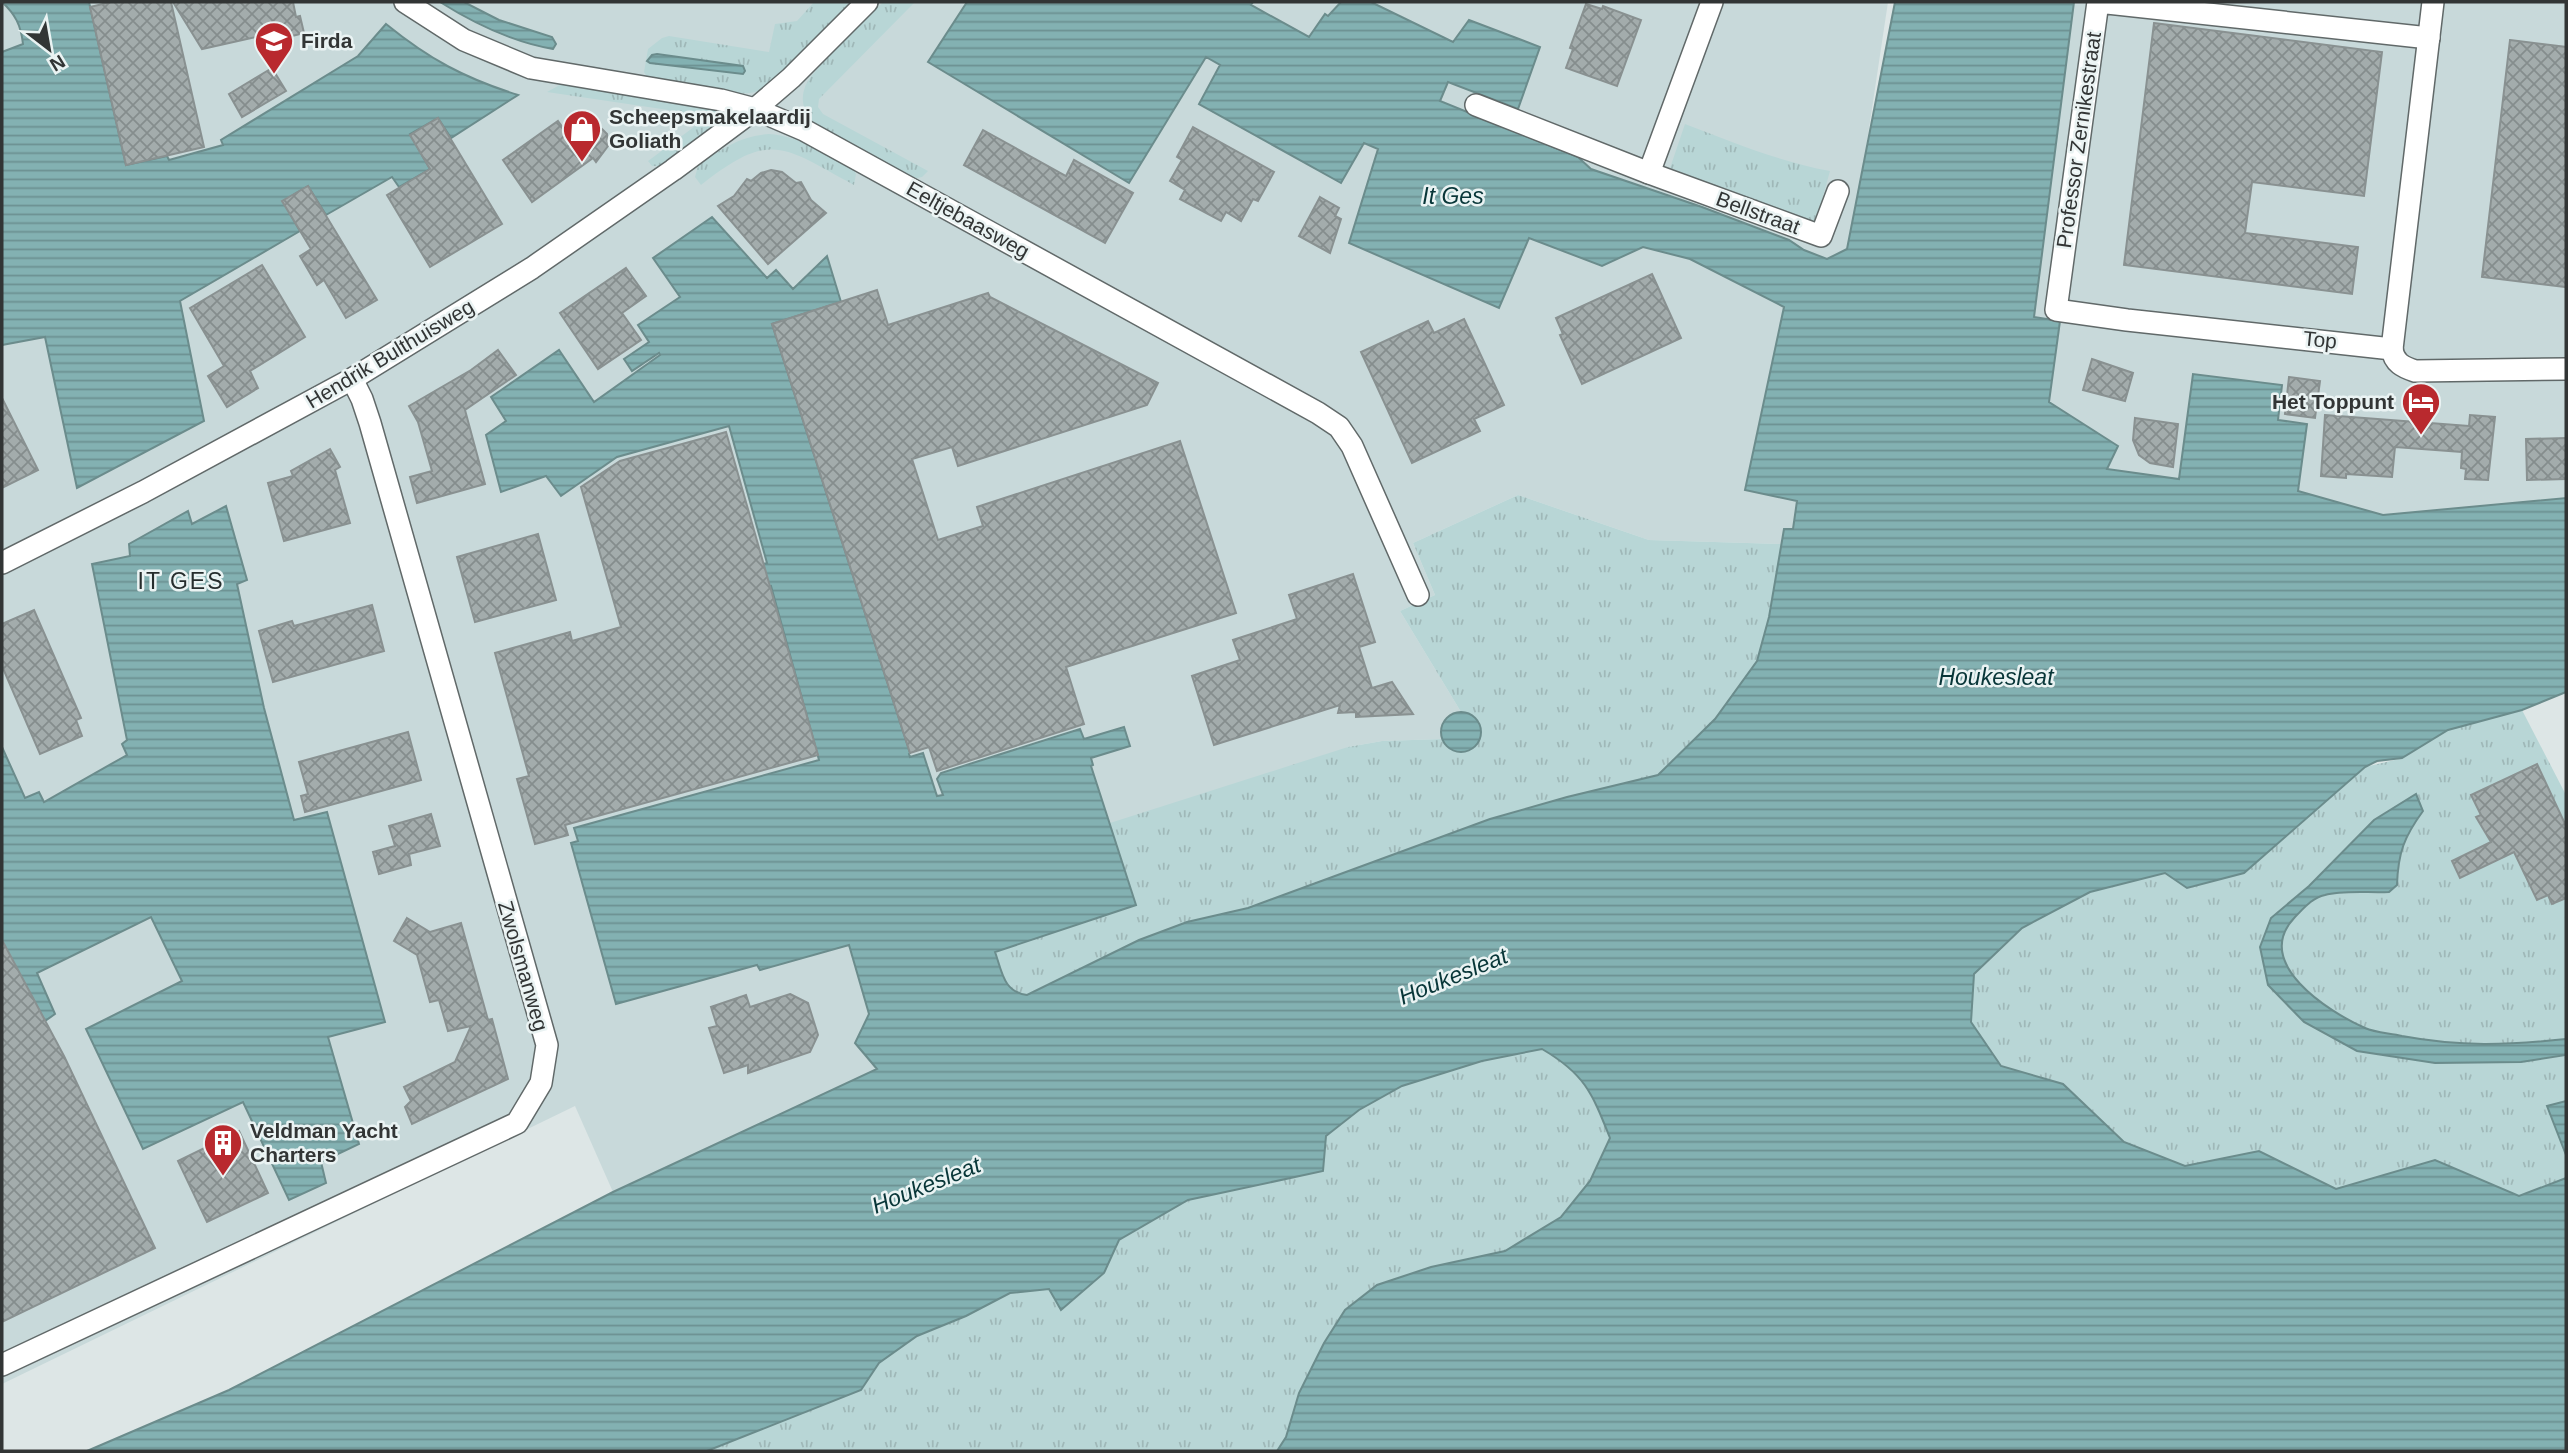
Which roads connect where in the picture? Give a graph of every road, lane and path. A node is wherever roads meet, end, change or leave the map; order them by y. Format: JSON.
{"nodes":[{"id":1,"x":405,"y":2,"type":"edge"},
{"id":2,"x":867,"y":2,"type":"edge"},
{"id":3,"x":1712,"y":2,"type":"edge"},
{"id":4,"x":2433,"y":2,"type":"edge"},
{"id":5,"x":2429,"y":38,"type":"junction"},
{"id":6,"x":1476,"y":105,"type":"dead end"},
{"id":7,"x":755,"y":109,"type":"junction"},
{"id":8,"x":1649,"y":173,"type":"junction"},
{"id":9,"x":1838,"y":191,"type":"dead end"},
{"id":10,"x":2063,"y":311,"type":"joint"},
{"id":11,"x":2392,"y":349,"type":"junction"},
{"id":12,"x":2566,"y":369,"type":"edge"},
{"id":13,"x":352,"y":379,"type":"junction"},
{"id":14,"x":2,"y":563,"type":"edge"},
{"id":15,"x":1418,"y":595,"type":"dead end"},
{"id":16,"x":2,"y":1365,"type":"edge"}],
"edges":[{"from":1,"to":7,"type":"street","name":"Eeltjebaasweg"},
{"from":2,"to":7,"type":"street","name":"Hendrik Bulthuisweg"},
{"from":3,"to":8,"type":"street"},
{"from":4,"to":5,"type":"street"},
{"from":5,"to":10,"type":"street","name":"Professor Zernikestraat"},
{"from":5,"to":11,"type":"street"},
{"from":6,"to":8,"type":"street","name":"Bellstraat"},
{"from":7,"to":13,"type":"street","name":"Hendrik Bulthuisweg"},
{"from":7,"to":15,"type":"street","name":"Eeltjebaasweg"},
{"from":8,"to":9,"type":"street","name":"Bellstraat"},
{"from":10,"to":11,"type":"street","name":"Top"},
{"from":11,"to":12,"type":"street"},
{"from":13,"to":14,"type":"street","name":"Hendrik Bulthuisweg"},
{"from":13,"to":16,"type":"street","name":"Zwolsmanweg"}]}
